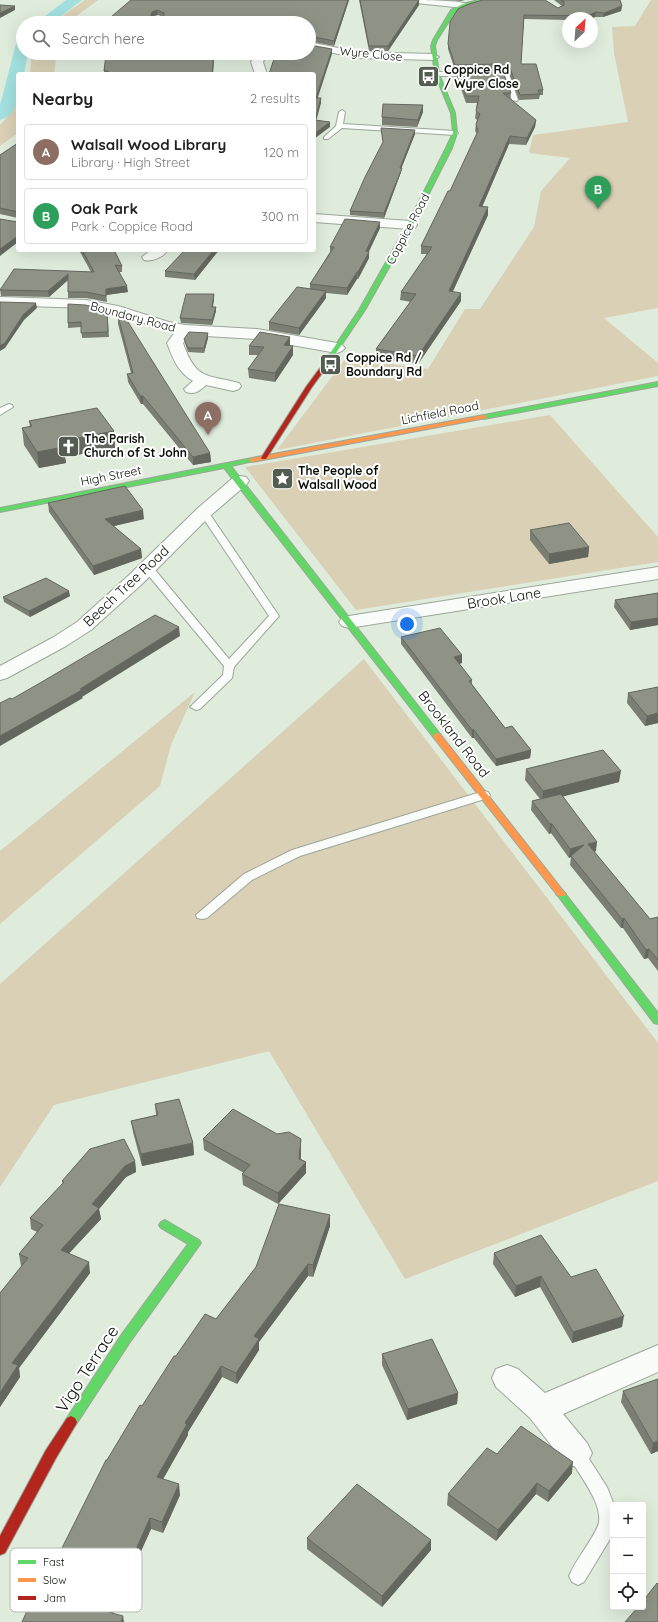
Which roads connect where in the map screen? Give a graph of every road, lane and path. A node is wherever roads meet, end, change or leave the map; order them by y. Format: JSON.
{"nodes":[{"id":1,"x":416,"y":0,"type":"edge"},
{"id":2,"x":482,"y":0,"type":"edge"},
{"id":3,"x":464,"y":4,"type":"junction"},
{"id":4,"x":316,"y":47,"type":"edge"},
{"id":5,"x":433,"y":57,"type":"junction"},
{"id":6,"x":258,"y":60,"type":"edge"},
{"id":7,"x":260,"y":72,"type":"edge"},
{"id":8,"x":437,"y":74,"type":"junction"},
{"id":9,"x":515,"y":100,"type":"dead end"},
{"id":10,"x":342,"y":112,"type":"dead end"},
{"id":11,"x":339,"y":126,"type":"junction"},
{"id":12,"x":455,"y":133,"type":"junction"},
{"id":13,"x":326,"y":138,"type":"dead end"},
{"id":14,"x":316,"y":218,"type":"edge"},
{"id":15,"x":410,"y":225,"type":"junction"},
{"id":16,"x":158,"y":252,"type":"edge"},
{"id":17,"x":149,"y":257,"type":"dead end"},
{"id":18,"x":0,"y":301,"type":"edge"},
{"id":19,"x":185,"y":330,"type":"junction"},
{"id":20,"x":337,"y":348,"type":"junction"},
{"id":21,"x":658,"y":384,"type":"edge"},
{"id":22,"x":233,"y":386,"type":"dead end"},
{"id":23,"x":9,"y":407,"type":"dead end"},
{"id":24,"x":0,"y":412,"type":"edge"},
{"id":25,"x":264,"y":458,"type":"junction"},
{"id":26,"x":226,"y":465,"type":"junction"},
{"id":27,"x":240,"y":481,"type":"junction"},
{"id":28,"x":1,"y":508,"type":"edge"},
{"id":29,"x":204,"y":512,"type":"junction"},
{"id":30,"x":146,"y":567,"type":"junction"},
{"id":31,"x":658,"y":573,"type":"edge"},
{"id":32,"x":349,"y":622,"type":"junction"},
{"id":33,"x":229,"y":666,"type":"junction"},
{"id":34,"x":0,"y":674,"type":"edge"},
{"id":35,"x":196,"y":707,"type":"dead end"},
{"id":36,"x":484,"y":795,"type":"junction"},
{"id":37,"x":202,"y":915,"type":"dead end"},
{"id":38,"x":658,"y":1020,"type":"edge"},
{"id":39,"x":165,"y":1225,"type":"dead end"},
{"id":40,"x":658,"y":1358,"type":"edge"},
{"id":41,"x":507,"y":1378,"type":"dead end"},
{"id":42,"x":541,"y":1409,"type":"junction"},
{"id":43,"x":576,"y":1453,"type":"joint"},
{"id":44,"x":0,"y":1549,"type":"edge"},
{"id":45,"x":578,"y":1576,"type":"dead end"}],
"edges":[{"from":1,"to":3,"type":"street"},
{"from":2,"to":3,"type":"main road","name":"Coppice Road"},
{"from":3,"to":5,"type":"main road","name":"Coppice Road"},
{"from":4,"to":5,"type":"street","name":"Wyre Close"},
{"from":5,"to":8,"type":"main road","name":"Coppice Road"},
{"from":6,"to":7,"type":"street"},
{"from":8,"to":9,"type":"lane"},
{"from":8,"to":12,"type":"main road","name":"Coppice Road"},
{"from":10,"to":11,"type":"lane"},
{"from":11,"to":12,"type":"lane"},
{"from":11,"to":13,"type":"lane"},
{"from":12,"to":15,"type":"main road","name":"Coppice Road"},
{"from":14,"to":15,"type":"street"},
{"from":15,"to":20,"type":"main road","name":"Coppice Road"},
{"from":16,"to":17,"type":"street"},
{"from":18,"to":19,"type":"street","name":"Boundary Road"},
{"from":19,"to":20,"type":"street","name":"Boundary Road"},
{"from":19,"to":22,"type":"street"},
{"from":20,"to":25,"type":"main road","name":"Coppice Road"},
{"from":21,"to":25,"type":"main road","name":"Lichfield Road"},
{"from":23,"to":24,"type":"lane"},
{"from":25,"to":26,"type":"main road","name":"Lichfield Road"},
{"from":26,"to":27,"type":"main road","name":"Brookland Road"},
{"from":26,"to":28,"type":"main road","name":"High Street"},
{"from":27,"to":29,"type":"street","name":"Beech Tree Road"},
{"from":27,"to":32,"type":"main road","name":"Brookland Road"},
{"from":29,"to":30,"type":"street","name":"Beech Tree Road"},
{"from":29,"to":33,"type":"lane"},
{"from":30,"to":33,"type":"lane"},
{"from":30,"to":34,"type":"street","name":"Beech Tree Road"},
{"from":31,"to":32,"type":"street","name":"Brook Lane"},
{"from":32,"to":36,"type":"main road","name":"Brookland Road"},
{"from":33,"to":35,"type":"lane"},
{"from":36,"to":37,"type":"lane"},
{"from":36,"to":38,"type":"main road","name":"Brookland Road"},
{"from":39,"to":44,"type":"main road","name":"Vigo Terrace"},
{"from":40,"to":42,"type":"street"},
{"from":41,"to":42,"type":"street"},
{"from":42,"to":43,"type":"street"},
{"from":43,"to":45,"type":"lane"}]}
